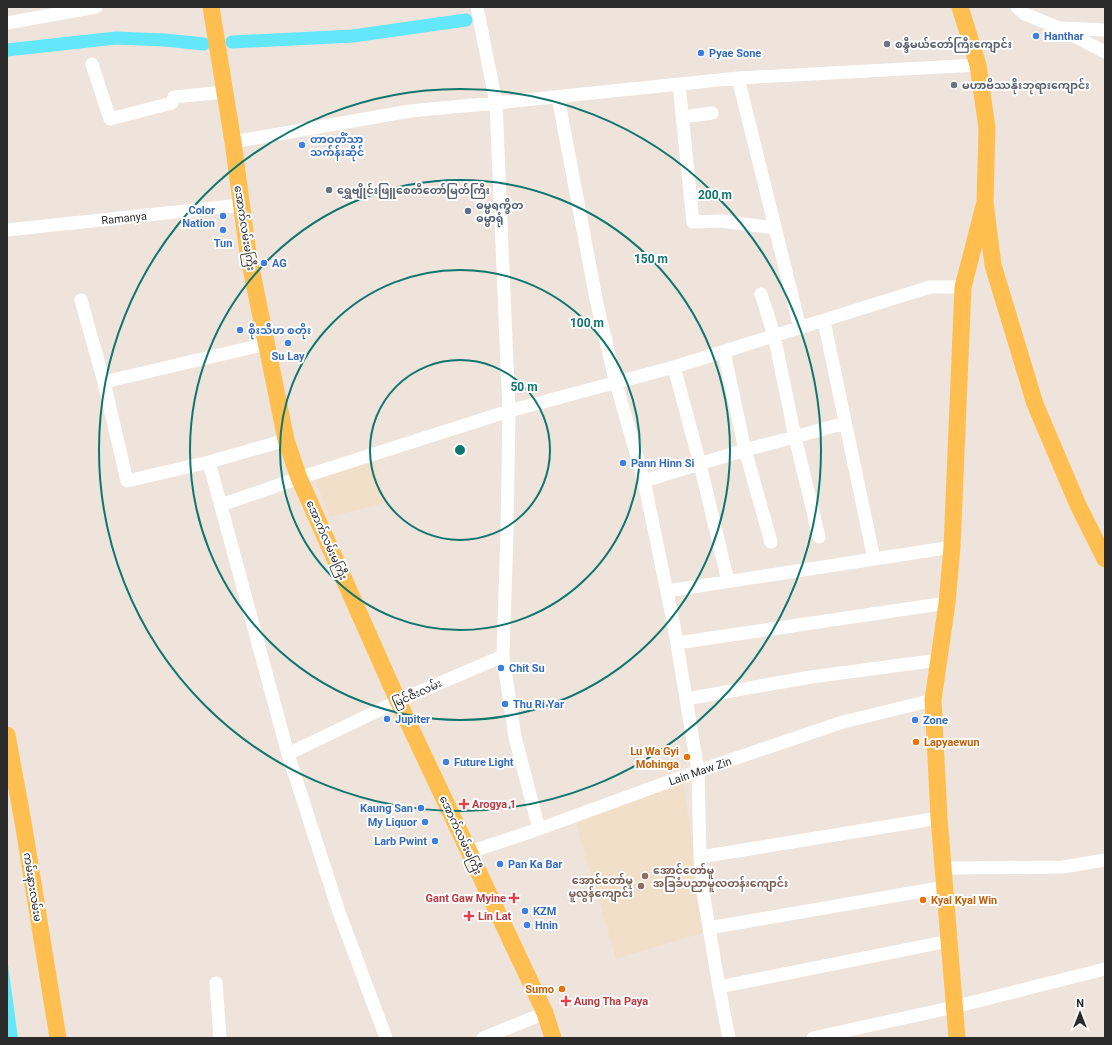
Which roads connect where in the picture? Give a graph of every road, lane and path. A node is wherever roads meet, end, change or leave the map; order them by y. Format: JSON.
{"nodes":[{"id":1,"x":96,"y":7,"type":"edge"},
{"id":2,"x":211,"y":7,"type":"edge"},
{"id":3,"x":478,"y":7,"type":"edge"},
{"id":4,"x":960,"y":7,"type":"edge"},
{"id":5,"x":1016,"y":7,"type":"edge"},
{"id":6,"x":7,"y":23,"type":"edge"},
{"id":7,"x":1059,"y":28,"type":"junction"},
{"id":8,"x":1105,"y":30,"type":"edge"},
{"id":9,"x":1105,"y":52,"type":"edge"},
{"id":10,"x":92,"y":64,"type":"dead end"},
{"id":11,"x":978,"y":65,"type":"junction"},
{"id":12,"x":738,"y":78,"type":"junction"},
{"id":13,"x":679,"y":84,"type":"junction"},
{"id":14,"x":225,"y":92,"type":"junction"},
{"id":15,"x":558,"y":97,"type":"junction"},
{"id":16,"x":496,"y":103,"type":"junction"},
{"id":17,"x":712,"y":113,"type":"dead end"},
{"id":18,"x":682,"y":117,"type":"junction"},
{"id":19,"x":233,"y":142,"type":"junction"},
{"id":20,"x":985,"y":202,"type":"junction"},
{"id":21,"x":241,"y":205,"type":"junction"},
{"id":22,"x":775,"y":228,"type":"junction"},
{"id":23,"x":7,"y":230,"type":"edge"},
{"id":24,"x":963,"y":288,"type":"junction"},
{"id":25,"x":761,"y":294,"type":"dead end"},
{"id":26,"x":80,"y":300,"type":"dead end"},
{"id":27,"x":824,"y":321,"type":"junction"},
{"id":28,"x":800,"y":328,"type":"junction"},
{"id":29,"x":774,"y":335,"type":"junction"},
{"id":30,"x":266,"y":344,"type":"junction"},
{"id":31,"x":724,"y":352,"type":"junction"},
{"id":32,"x":674,"y":367,"type":"junction"},
{"id":33,"x":104,"y":382,"type":"junction"},
{"id":34,"x":616,"y":383,"type":"junction"},
{"id":35,"x":509,"y":411,"type":"junction"},
{"id":36,"x":846,"y":422,"type":"junction"},
{"id":37,"x":795,"y":437,"type":"junction"},
{"id":38,"x":286,"y":440,"type":"junction"},
{"id":39,"x":745,"y":450,"type":"junction"},
{"id":40,"x":209,"y":462,"type":"junction"},
{"id":41,"x":700,"y":464,"type":"junction"},
{"id":42,"x":299,"y":478,"type":"junction"},
{"id":43,"x":644,"y":481,"type":"junction"},
{"id":44,"x":221,"y":505,"type":"junction"},
{"id":45,"x":819,"y":537,"type":"dead end"},
{"id":46,"x":771,"y":542,"type":"dead end"},
{"id":47,"x":952,"y":547,"type":"junction"},
{"id":48,"x":874,"y":559,"type":"junction"},
{"id":49,"x":1105,"y":559,"type":"edge"},
{"id":50,"x":728,"y":581,"type":"junction"},
{"id":51,"x":667,"y":591,"type":"junction"},
{"id":52,"x":946,"y":603,"type":"junction"},
{"id":53,"x":677,"y":643,"type":"junction"},
{"id":54,"x":503,"y":656,"type":"junction"},
{"id":55,"x":939,"y":660,"type":"junction"},
{"id":56,"x":686,"y":699,"type":"junction"},
{"id":57,"x":933,"y":700,"type":"junction"},
{"id":58,"x":398,"y":701,"type":"junction"},
{"id":59,"x":7,"y":735,"type":"edge"},
{"id":60,"x":288,"y":754,"type":"junction"},
{"id":61,"x":698,"y":771,"type":"junction"},
{"id":62,"x":939,"y":818,"type":"junction"},
{"id":63,"x":539,"y":830,"type":"junction"},
{"id":64,"x":470,"y":852,"type":"junction"},
{"id":65,"x":700,"y":857,"type":"junction"},
{"id":66,"x":1105,"y":860,"type":"edge"},
{"id":67,"x":943,"y":868,"type":"junction"},
{"id":68,"x":945,"y":887,"type":"junction"},
{"id":69,"x":709,"y":928,"type":"junction"},
{"id":70,"x":949,"y":941,"type":"junction"},
{"id":71,"x":1105,"y":969,"type":"edge"},
{"id":72,"x":216,"y":983,"type":"dead end"},
{"id":73,"x":719,"y":987,"type":"junction"},
{"id":74,"x":954,"y":1007,"type":"junction"},
{"id":75,"x":545,"y":1013,"type":"junction"},
{"id":76,"x":58,"y":1038,"type":"edge"},
{"id":77,"x":220,"y":1038,"type":"edge"},
{"id":78,"x":386,"y":1038,"type":"edge"},
{"id":79,"x":483,"y":1038,"type":"edge"},
{"id":80,"x":553,"y":1038,"type":"edge"},
{"id":81,"x":729,"y":1038,"type":"edge"},
{"id":82,"x":813,"y":1038,"type":"edge"},
{"id":83,"x":957,"y":1038,"type":"edge"}],
"edges":[{"from":1,"to":6,"type":"street"},
{"from":2,"to":14,"type":"main road","name":"အောက်လမ်းမကြီး"},
{"from":3,"to":16,"type":"street"},
{"from":4,"to":11,"type":"main road"},
{"from":5,"to":7,"type":"street"},
{"from":7,"to":8,"type":"street"},
{"from":7,"to":9,"type":"street"},
{"from":10,"to":14,"type":"street"},
{"from":11,"to":12,"type":"street"},
{"from":11,"to":20,"type":"main road"},
{"from":12,"to":13,"type":"street"},
{"from":12,"to":22,"type":"street"},
{"from":13,"to":15,"type":"street"},
{"from":13,"to":18,"type":"street"},
{"from":14,"to":19,"type":"main road","name":"အောက်လမ်းမကြီး"},
{"from":15,"to":16,"type":"street"},
{"from":15,"to":34,"type":"street"},
{"from":16,"to":19,"type":"street"},
{"from":16,"to":35,"type":"street"},
{"from":17,"to":18,"type":"street"},
{"from":18,"to":22,"type":"street"},
{"from":19,"to":21,"type":"main road","name":"အောက်လမ်းမကြီး"},
{"from":20,"to":24,"type":"main road"},
{"from":20,"to":49,"type":"main road"},
{"from":21,"to":23,"type":"street","name":"Ramanya"},
{"from":21,"to":30,"type":"main road","name":"အောက်လမ်းမကြီး"},
{"from":22,"to":28,"type":"street"},
{"from":24,"to":27,"type":"street"},
{"from":24,"to":47,"type":"main road"},
{"from":25,"to":29,"type":"street"},
{"from":26,"to":33,"type":"street"},
{"from":27,"to":28,"type":"street"},
{"from":27,"to":36,"type":"street"},
{"from":28,"to":29,"type":"street"},
{"from":29,"to":31,"type":"street"},
{"from":29,"to":37,"type":"street"},
{"from":30,"to":33,"type":"street"},
{"from":30,"to":38,"type":"main road","name":"အောက်လမ်းမကြီး"},
{"from":31,"to":32,"type":"street"},
{"from":31,"to":39,"type":"street"},
{"from":32,"to":34,"type":"street"},
{"from":32,"to":41,"type":"street"},
{"from":33,"to":40,"type":"street"},
{"from":34,"to":35,"type":"street"},
{"from":34,"to":43,"type":"street"},
{"from":35,"to":42,"type":"street"},
{"from":35,"to":54,"type":"street"},
{"from":36,"to":37,"type":"street"},
{"from":36,"to":48,"type":"street"},
{"from":37,"to":39,"type":"street"},
{"from":37,"to":45,"type":"street"},
{"from":38,"to":40,"type":"street"},
{"from":38,"to":42,"type":"main road","name":"အောက်လမ်းမကြီး"},
{"from":39,"to":41,"type":"street"},
{"from":39,"to":46,"type":"street"},
{"from":40,"to":44,"type":"street"},
{"from":41,"to":43,"type":"street"},
{"from":41,"to":50,"type":"street"},
{"from":42,"to":44,"type":"street"},
{"from":42,"to":58,"type":"main road","name":"အောက်လမ်းမကြီး"},
{"from":43,"to":51,"type":"street"},
{"from":44,"to":60,"type":"street"},
{"from":47,"to":48,"type":"street"},
{"from":47,"to":52,"type":"main road"},
{"from":48,"to":50,"type":"street"},
{"from":50,"to":51,"type":"street"},
{"from":51,"to":53,"type":"street"},
{"from":52,"to":53,"type":"street"},
{"from":52,"to":55,"type":"main road"},
{"from":53,"to":56,"type":"street"},
{"from":54,"to":58,"type":"street","name":"မြင်ဇီးလမ်း"},
{"from":54,"to":63,"type":"street"},
{"from":55,"to":56,"type":"street"},
{"from":55,"to":57,"type":"main road"},
{"from":56,"to":61,"type":"street"},
{"from":57,"to":61,"type":"street","name":"Lain Maw Zin"},
{"from":57,"to":62,"type":"main road"},
{"from":58,"to":60,"type":"street","name":"မြင်ဇီးလမ်း"},
{"from":58,"to":64,"type":"main road","name":"အောက်လမ်းမကြီး"},
{"from":59,"to":76,"type":"main road","name":"ကမ်းနားလမ်းမ"},
{"from":60,"to":78,"type":"street"},
{"from":61,"to":63,"type":"street","name":"Lain Maw Zin"},
{"from":61,"to":65,"type":"street"},
{"from":62,"to":65,"type":"street"},
{"from":62,"to":67,"type":"main road"},
{"from":63,"to":64,"type":"street","name":"Lain Maw Zin"},
{"from":64,"to":75,"type":"main road","name":"အောက်လမ်းမကြီး"},
{"from":65,"to":69,"type":"street"},
{"from":66,"to":67,"type":"street"},
{"from":67,"to":68,"type":"main road"},
{"from":68,"to":69,"type":"street"},
{"from":68,"to":70,"type":"main road"},
{"from":69,"to":73,"type":"street"},
{"from":70,"to":73,"type":"street"},
{"from":70,"to":74,"type":"main road"},
{"from":71,"to":74,"type":"street"},
{"from":72,"to":77,"type":"street"},
{"from":73,"to":81,"type":"street"},
{"from":74,"to":82,"type":"street"},
{"from":74,"to":83,"type":"main road"},
{"from":75,"to":79,"type":"street"},
{"from":75,"to":80,"type":"main road","name":"အောက်လမ်းမကြီး"}]}
